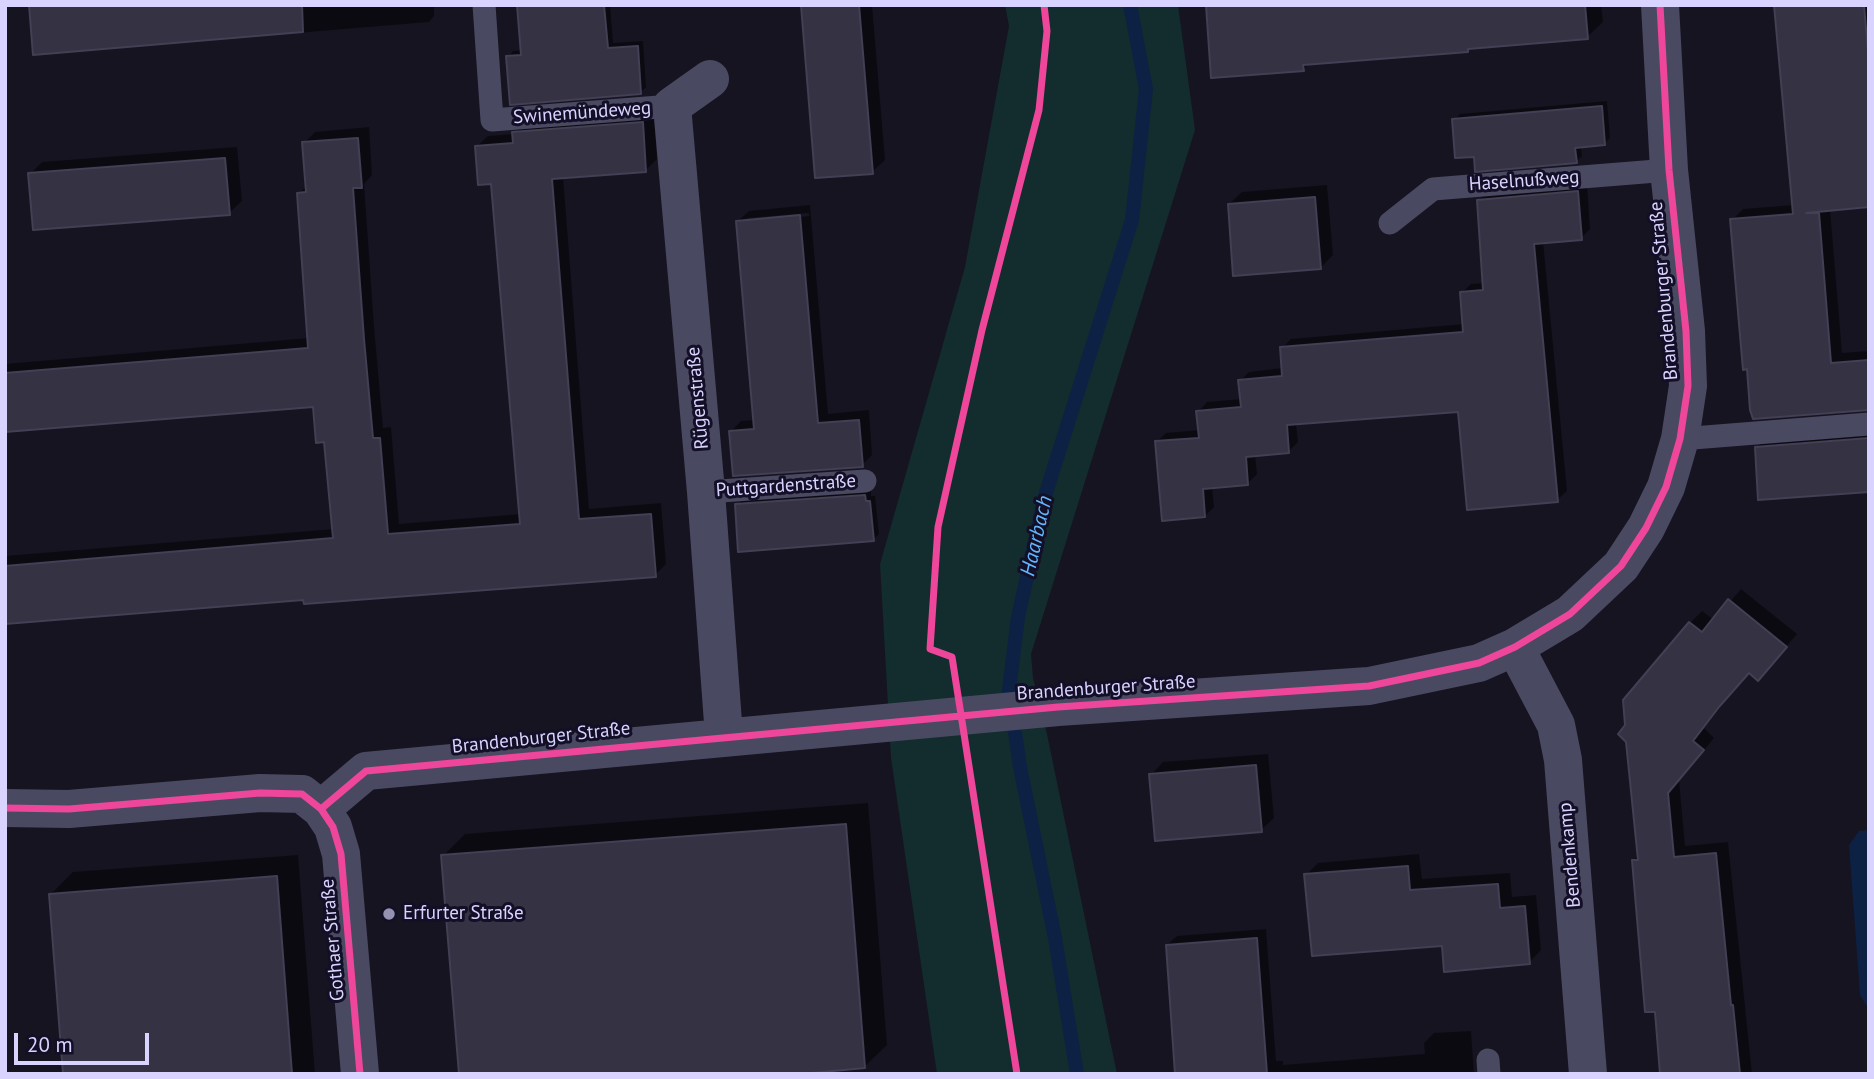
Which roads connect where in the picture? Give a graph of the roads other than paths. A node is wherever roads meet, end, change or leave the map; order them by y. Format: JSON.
{"nodes":[{"id":1,"x":484,"y":5,"type":"edge"},
{"id":2,"x":1660,"y":5,"type":"edge"},
{"id":3,"x":710,"y":79,"type":"dead end"},
{"id":4,"x":672,"y":106,"type":"junction"},
{"id":5,"x":1670,"y":170,"type":"junction"},
{"id":6,"x":1391,"y":223,"type":"dead end"},
{"id":7,"x":1869,"y":424,"type":"edge"},
{"id":8,"x":1680,"y":439,"type":"junction"},
{"id":9,"x":865,"y":481,"type":"dead end"},
{"id":10,"x":706,"y":492,"type":"junction"},
{"id":11,"x":1515,"y":647,"type":"junction"},
{"id":12,"x":724,"y":736,"type":"junction"},
{"id":13,"x":5,"y":808,"type":"edge"},
{"id":14,"x":321,"y":809,"type":"junction"},
{"id":15,"x":360,"y":1074,"type":"edge"},
{"id":16,"x":1588,"y":1074,"type":"edge"}],
"edges":[{"from":1,"to":4,"type":"lane","name":"Swinemündeweg"},
{"from":2,"to":5,"type":"street","name":"Brandenburger Straße"},
{"from":3,"to":4,"type":"street"},
{"from":4,"to":10,"type":"street","name":"Rügenstraße"},
{"from":5,"to":6,"type":"lane","name":"Haselnußweg"},
{"from":5,"to":8,"type":"street","name":"Brandenburger Straße"},
{"from":7,"to":8,"type":"lane"},
{"from":8,"to":11,"type":"street","name":"Brandenburger Straße"},
{"from":9,"to":10,"type":"lane","name":"Puttgardenstraße"},
{"from":10,"to":12,"type":"street","name":"Rügenstraße"},
{"from":11,"to":12,"type":"street","name":"Brandenburger Straße"},
{"from":11,"to":16,"type":"street","name":"Bendenkamp"},
{"from":12,"to":14,"type":"street","name":"Brandenburger Straße"},
{"from":13,"to":14,"type":"street"},
{"from":14,"to":15,"type":"street","name":"Gothaer Straße"}]}
